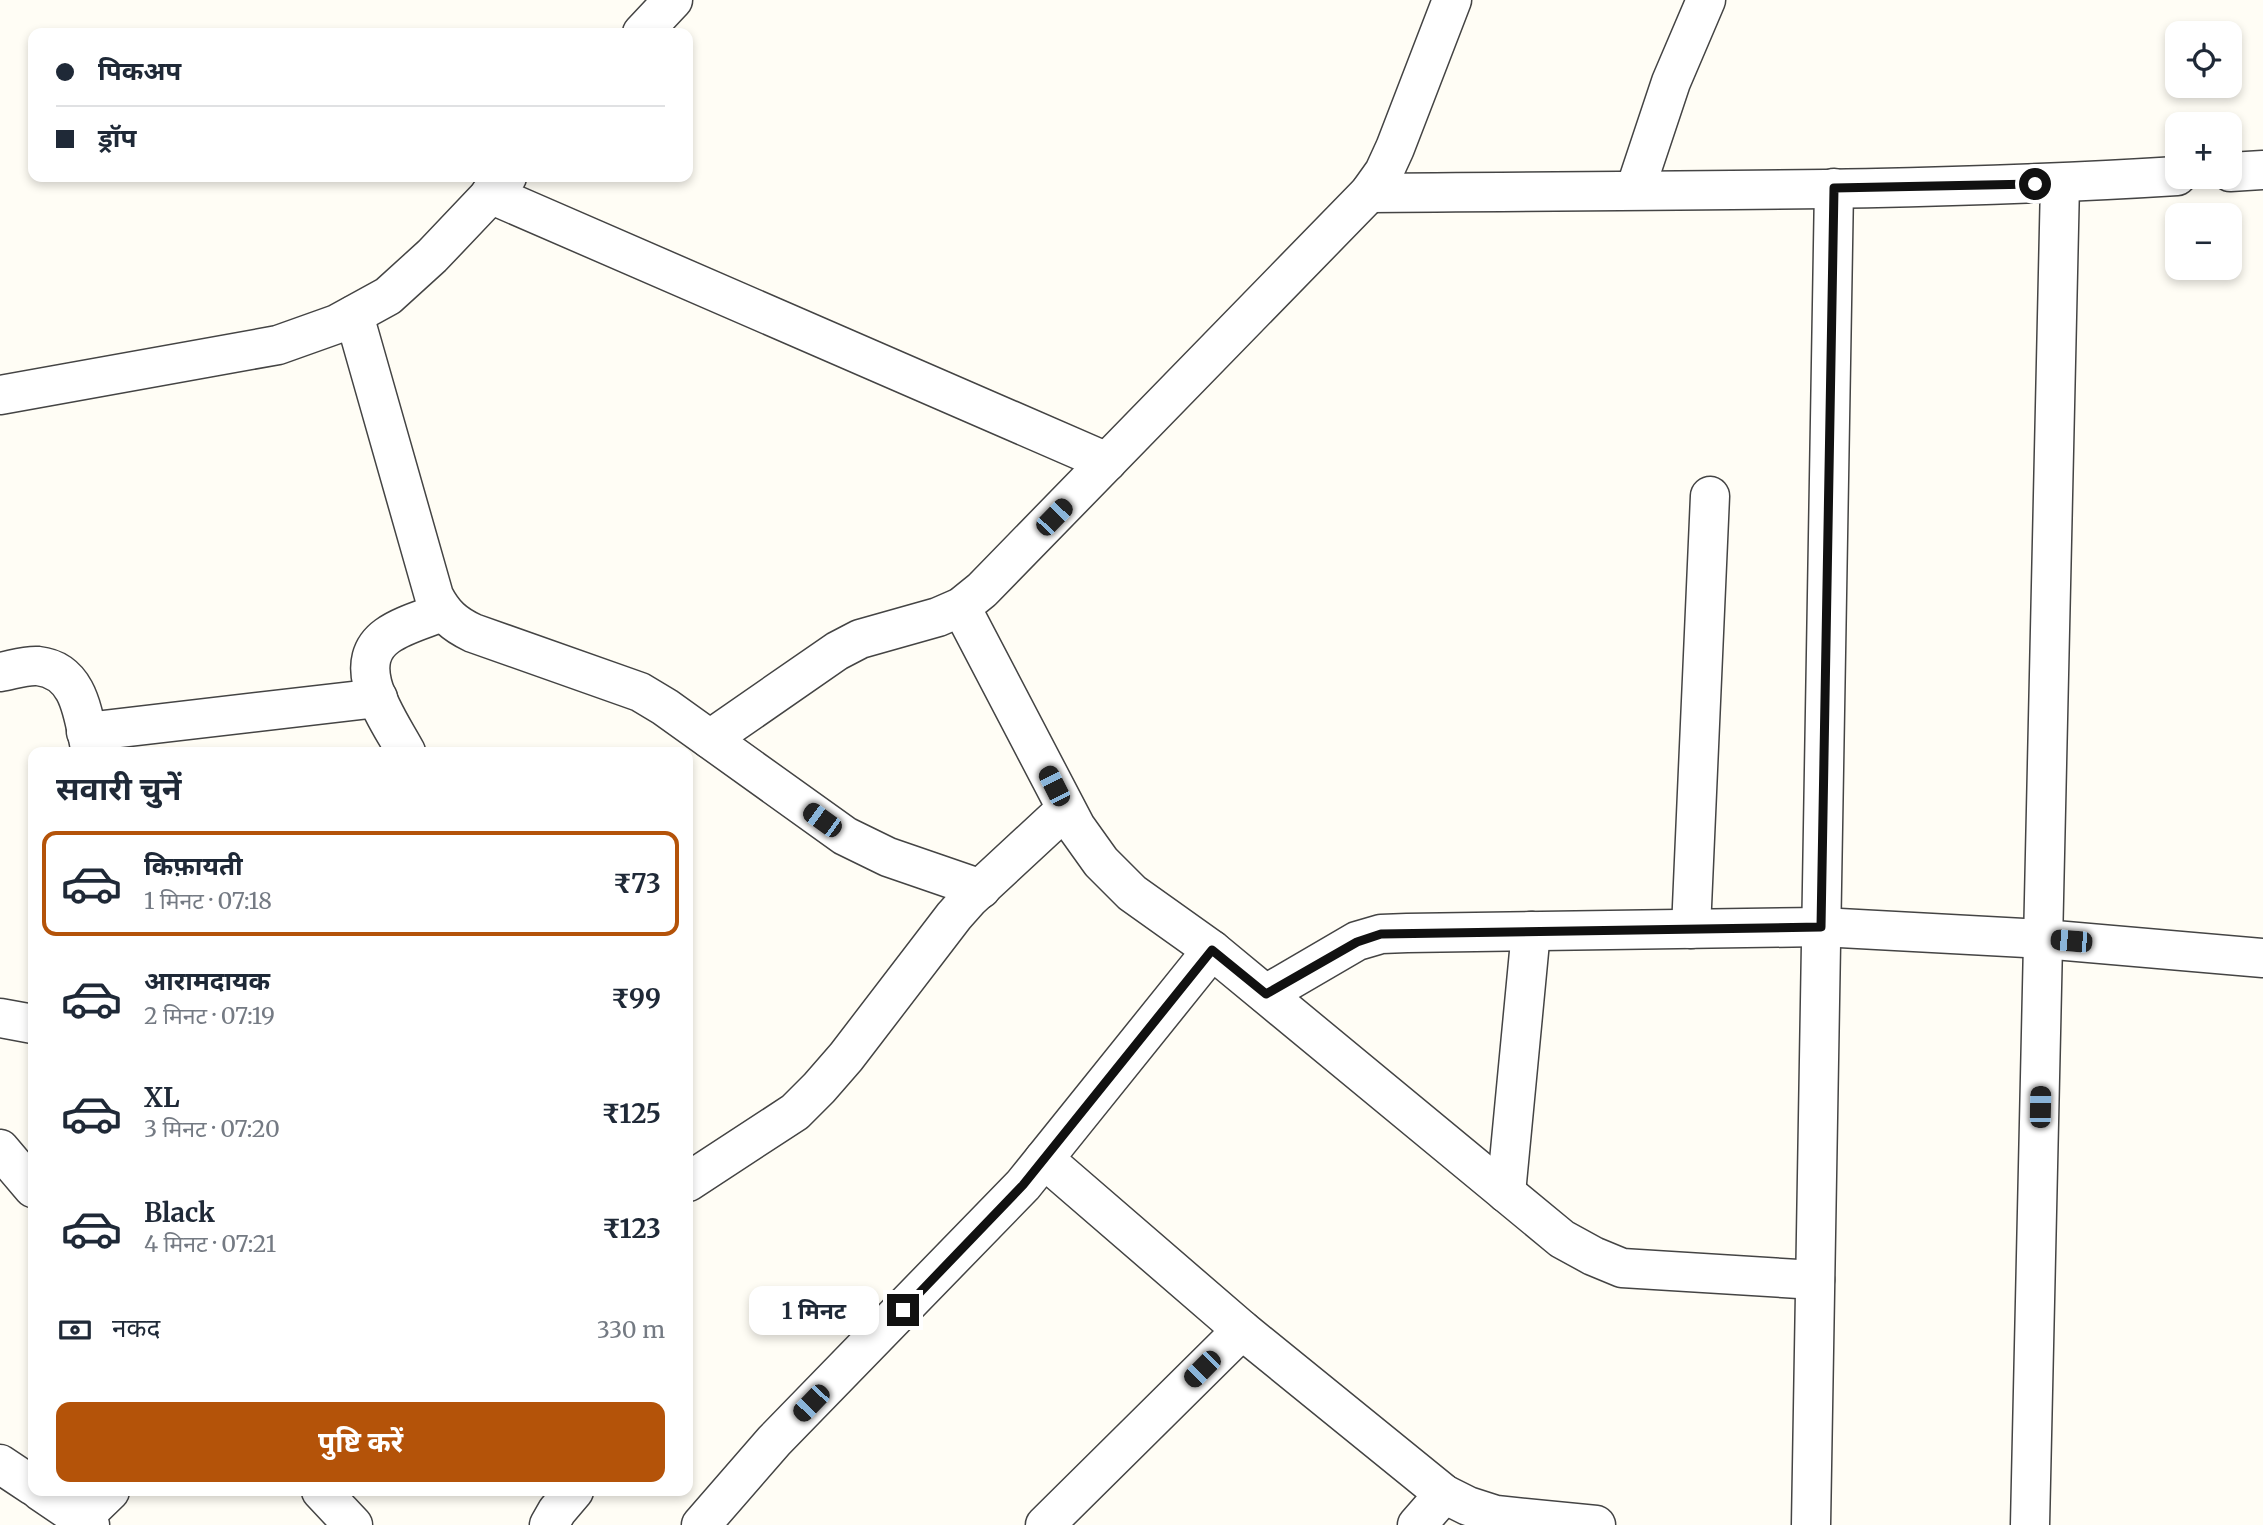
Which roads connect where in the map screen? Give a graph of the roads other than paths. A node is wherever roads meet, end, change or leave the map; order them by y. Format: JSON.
{"nodes":[{"id":1,"x":673,"y":0,"type":"edge"},
{"id":2,"x":1452,"y":0,"type":"edge"},
{"id":3,"x":1706,"y":0,"type":"edge"},
{"id":4,"x":647,"y":28,"type":"edge"},
{"id":5,"x":2263,"y":170,"type":"edge"},
{"id":6,"x":2242,"y":171,"type":"edge"},
{"id":7,"x":2165,"y":177,"type":"edge"},
{"id":8,"x":2060,"y":183,"type":"junction"},
{"id":9,"x":498,"y":185,"type":"edge"},
{"id":10,"x":1834,"y":188,"type":"junction"},
{"id":11,"x":1635,"y":190,"type":"junction"},
{"id":12,"x":1369,"y":193,"type":"junction"},
{"id":13,"x":354,"y":315,"type":"junction"},
{"id":14,"x":0,"y":395,"type":"edge"},
{"id":15,"x":1107,"y":462,"type":"junction"},
{"id":16,"x":1710,"y":496,"type":"dead end"},
{"id":17,"x":961,"y":607,"type":"junction"},
{"id":18,"x":442,"y":612,"type":"junction"},
{"id":19,"x":0,"y":672,"type":"edge"},
{"id":20,"x":377,"y":698,"type":"junction"},
{"id":21,"x":709,"y":739,"type":"junction"},
{"id":22,"x":89,"y":742,"type":"edge"},
{"id":23,"x":403,"y":747,"type":"edge"},
{"id":24,"x":1066,"y":809,"type":"junction"},
{"id":25,"x":981,"y":889,"type":"junction"},
{"id":26,"x":1821,"y":927,"type":"junction"},
{"id":27,"x":1691,"y":929,"type":"junction"},
{"id":28,"x":1531,"y":931,"type":"junction"},
{"id":29,"x":2043,"y":939,"type":"junction"},
{"id":30,"x":1212,"y":950,"type":"junction"},
{"id":31,"x":2263,"y":958,"type":"edge"},
{"id":32,"x":1266,"y":994,"type":"junction"},
{"id":33,"x":0,"y":1018,"type":"edge"},
{"id":34,"x":28,"y":1023,"type":"edge"},
{"id":35,"x":0,"y":1149,"type":"edge"},
{"id":36,"x":1044,"y":1159,"type":"junction"},
{"id":37,"x":693,"y":1179,"type":"edge"},
{"id":38,"x":28,"y":1182,"type":"edge"},
{"id":39,"x":1506,"y":1193,"type":"junction"},
{"id":40,"x":1815,"y":1280,"type":"junction"},
{"id":41,"x":1242,"y":1330,"type":"junction"},
{"id":42,"x":0,"y":1464,"type":"edge"},
{"id":43,"x":28,"y":1483,"type":"edge"},
{"id":44,"x":1444,"y":1494,"type":"junction"},
{"id":45,"x":47,"y":1496,"type":"edge"},
{"id":46,"x":106,"y":1496,"type":"edge"},
{"id":47,"x":326,"y":1496,"type":"edge"},
{"id":48,"x":569,"y":1496,"type":"edge"},
{"id":49,"x":82,"y":1523,"type":"edge"},
{"id":50,"x":353,"y":1525,"type":"edge"},
{"id":51,"x":549,"y":1525,"type":"edge"},
{"id":52,"x":701,"y":1525,"type":"edge"},
{"id":53,"x":1045,"y":1525,"type":"edge"},
{"id":54,"x":1417,"y":1525,"type":"edge"},
{"id":55,"x":1596,"y":1525,"type":"edge"},
{"id":56,"x":1811,"y":1525,"type":"edge"},
{"id":57,"x":2031,"y":1525,"type":"edge"}],
"edges":[{"from":1,"to":4,"type":"street"},
{"from":2,"to":12,"type":"street"},
{"from":3,"to":11,"type":"street"},
{"from":5,"to":6,"type":"street"},
{"from":7,"to":8,"type":"street"},
{"from":8,"to":10,"type":"street"},
{"from":8,"to":29,"type":"street"},
{"from":9,"to":13,"type":"street"},
{"from":9,"to":15,"type":"street"},
{"from":10,"to":11,"type":"street"},
{"from":10,"to":26,"type":"street"},
{"from":11,"to":12,"type":"street"},
{"from":12,"to":15,"type":"street"},
{"from":13,"to":14,"type":"street"},
{"from":13,"to":18,"type":"street"},
{"from":15,"to":17,"type":"street"},
{"from":16,"to":27,"type":"street"},
{"from":17,"to":21,"type":"street"},
{"from":17,"to":24,"type":"street"},
{"from":18,"to":20,"type":"street"},
{"from":18,"to":21,"type":"street"},
{"from":19,"to":22,"type":"street"},
{"from":20,"to":22,"type":"street"},
{"from":20,"to":23,"type":"street"},
{"from":21,"to":25,"type":"street"},
{"from":24,"to":25,"type":"street"},
{"from":24,"to":30,"type":"street"},
{"from":25,"to":37,"type":"street"},
{"from":26,"to":27,"type":"street"},
{"from":26,"to":29,"type":"street"},
{"from":26,"to":40,"type":"street"},
{"from":27,"to":28,"type":"street"},
{"from":28,"to":32,"type":"street"},
{"from":28,"to":39,"type":"street"},
{"from":29,"to":31,"type":"street"},
{"from":29,"to":57,"type":"street"},
{"from":30,"to":32,"type":"street"},
{"from":30,"to":36,"type":"street"},
{"from":32,"to":39,"type":"street"},
{"from":33,"to":34,"type":"street"},
{"from":35,"to":38,"type":"street"},
{"from":36,"to":41,"type":"street"},
{"from":36,"to":52,"type":"street"},
{"from":39,"to":40,"type":"street"},
{"from":40,"to":56,"type":"street"},
{"from":41,"to":44,"type":"street"},
{"from":41,"to":53,"type":"street"},
{"from":42,"to":43,"type":"street"},
{"from":44,"to":54,"type":"street"},
{"from":44,"to":55,"type":"street"},
{"from":45,"to":49,"type":"street"},
{"from":46,"to":49,"type":"street"},
{"from":47,"to":50,"type":"street"},
{"from":48,"to":51,"type":"street"}]}
